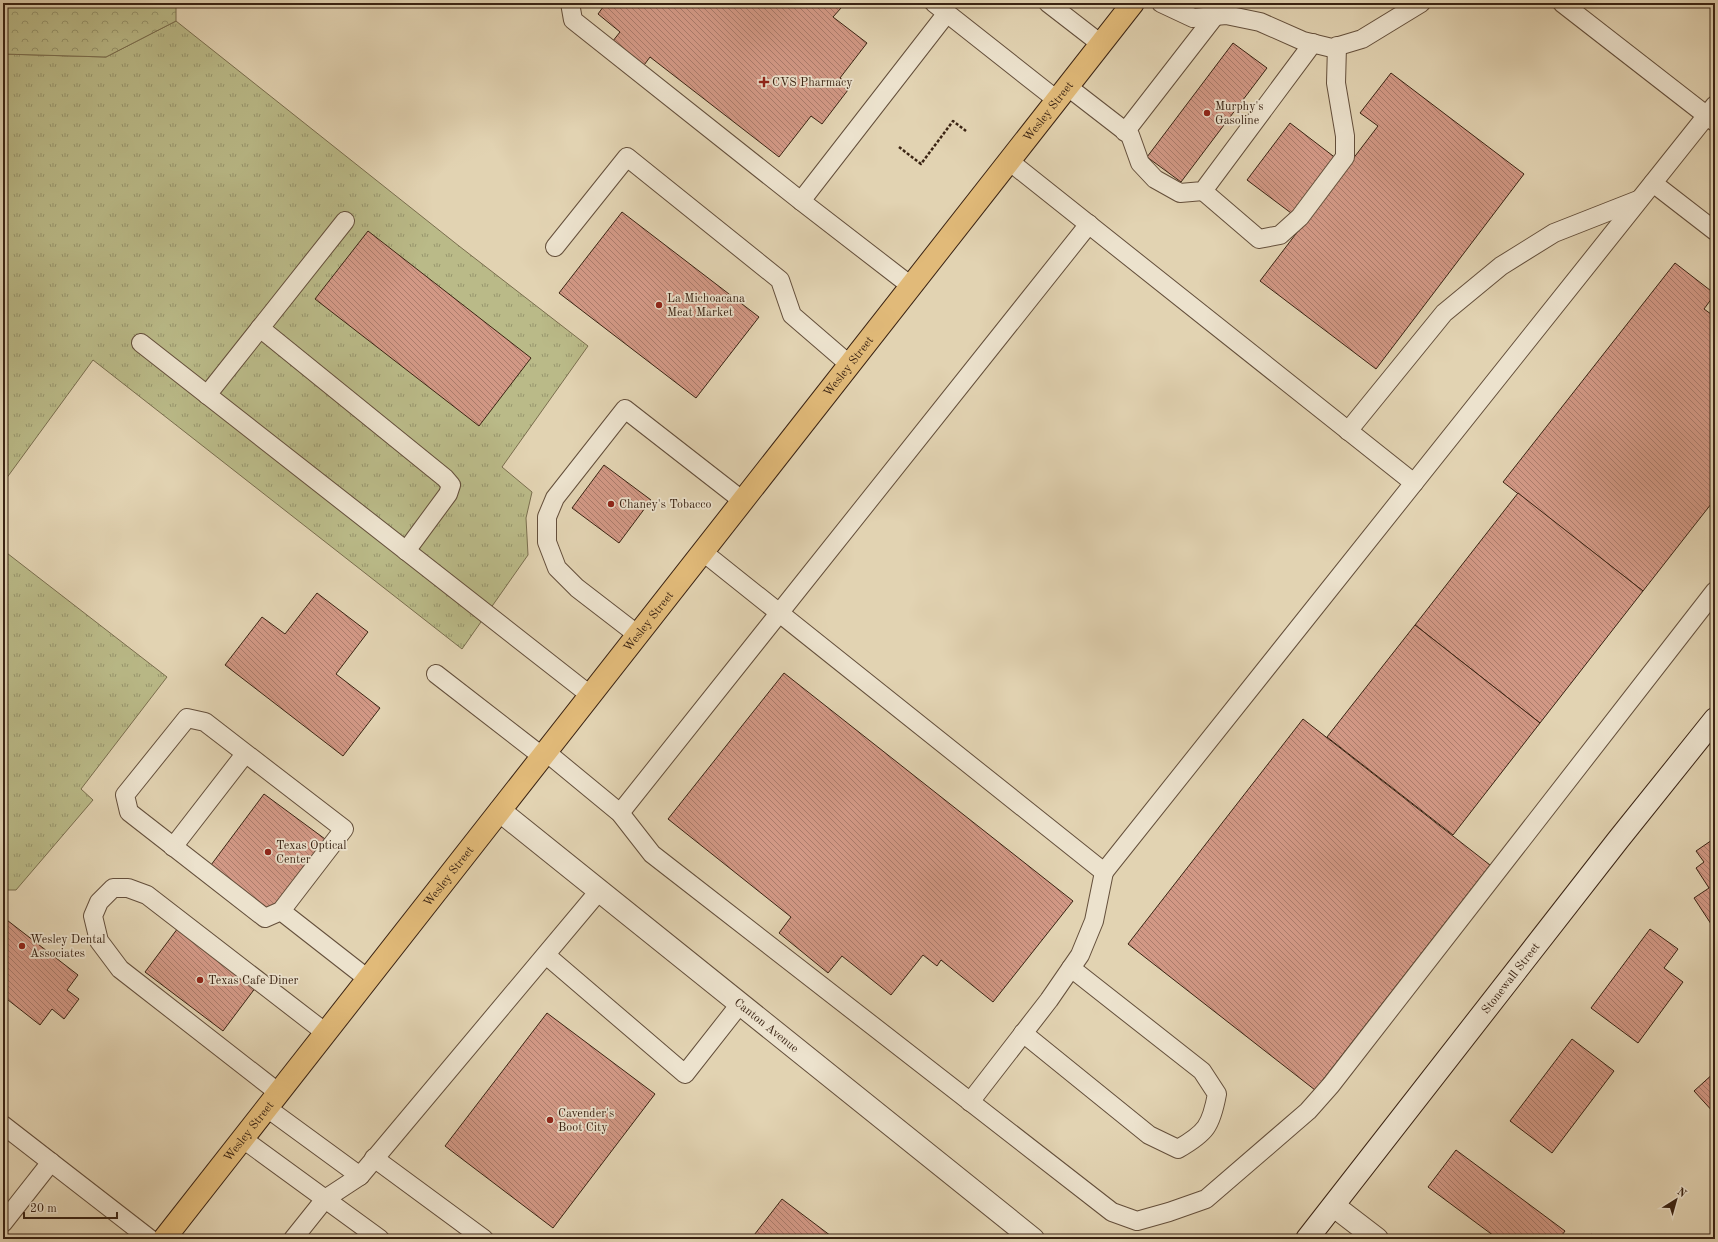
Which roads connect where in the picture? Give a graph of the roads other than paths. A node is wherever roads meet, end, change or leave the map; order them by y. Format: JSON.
{"nodes":[{"id":1,"x":570,"y":3,"type":"edge"},
{"id":2,"x":575,"y":3,"type":"edge"},
{"id":3,"x":1048,"y":3,"type":"edge"},
{"id":4,"x":1133,"y":3,"type":"edge"},
{"id":5,"x":1161,"y":3,"type":"edge"},
{"id":6,"x":1421,"y":3,"type":"edge"},
{"id":7,"x":1562,"y":3,"type":"edge"},
{"id":8,"x":940,"y":8,"type":"edge"},
{"id":9,"x":1215,"y":16,"type":"junction"},
{"id":10,"x":1313,"y":43,"type":"junction"},
{"id":11,"x":1101,"y":44,"type":"junction"},
{"id":12,"x":1337,"y":46,"type":"junction"},
{"id":13,"x":1062,"y":93,"type":"junction"},
{"id":14,"x":1713,"y":114,"type":"edge"},
{"id":15,"x":1125,"y":132,"type":"junction"},
{"id":16,"x":736,"y":148,"type":"junction"},
{"id":17,"x":1009,"y":161,"type":"junction"},
{"id":18,"x":1653,"y":183,"type":"junction"},
{"id":19,"x":1203,"y":191,"type":"junction"},
{"id":20,"x":1640,"y":200,"type":"junction"},
{"id":21,"x":801,"y":201,"type":"junction"},
{"id":22,"x":345,"y":221,"type":"dead end"},
{"id":23,"x":1089,"y":224,"type":"junction"},
{"id":24,"x":1715,"y":232,"type":"edge"},
{"id":25,"x":555,"y":247,"type":"dead end"},
{"id":26,"x":911,"y":286,"type":"junction"},
{"id":27,"x":260,"y":328,"type":"junction"},
{"id":28,"x":141,"y":343,"type":"dead end"},
{"id":29,"x":850,"y":365,"type":"junction"},
{"id":30,"x":207,"y":395,"type":"junction"},
{"id":31,"x":1348,"y":431,"type":"junction"},
{"id":32,"x":1414,"y":483,"type":"junction"},
{"id":33,"x":743,"y":501,"type":"junction"},
{"id":34,"x":406,"y":551,"type":"junction"},
{"id":35,"x":703,"y":552,"type":"junction"},
{"id":36,"x":1715,"y":591,"type":"edge"},
{"id":37,"x":779,"y":613,"type":"junction"},
{"id":38,"x":638,"y":635,"type":"junction"},
{"id":39,"x":436,"y":674,"type":"dead end"},
{"id":40,"x":590,"y":695,"type":"junction"},
{"id":41,"x":1715,"y":719,"type":"edge"},
{"id":42,"x":245,"y":754,"type":"junction"},
{"id":43,"x":544,"y":754,"type":"junction"},
{"id":44,"x":500,"y":811,"type":"junction"},
{"id":45,"x":620,"y":813,"type":"junction"},
{"id":46,"x":174,"y":847,"type":"junction"},
{"id":47,"x":1104,"y":872,"type":"junction"},
{"id":48,"x":599,"y":891,"type":"junction"},
{"id":49,"x":280,"y":911,"type":"junction"},
{"id":50,"x":546,"y":955,"type":"junction"},
{"id":51,"x":1071,"y":968,"type":"junction"},
{"id":52,"x":368,"y":979,"type":"junction"},
{"id":53,"x":740,"y":1004,"type":"junction"},
{"id":54,"x":326,"y":1033,"type":"junction"},
{"id":55,"x":1023,"y":1033,"type":"junction"},
{"id":56,"x":273,"y":1100,"type":"junction"},
{"id":57,"x":970,"y":1102,"type":"junction"},
{"id":58,"x":3,"y":1125,"type":"edge"},
{"id":59,"x":243,"y":1139,"type":"junction"},
{"id":60,"x":374,"y":1158,"type":"junction"},
{"id":61,"x":51,"y":1162,"type":"junction"},
{"id":62,"x":360,"y":1176,"type":"junction"},
{"id":63,"x":325,"y":1199,"type":"junction"},
{"id":64,"x":1334,"y":1206,"type":"junction"},
{"id":65,"x":3,"y":1223,"type":"edge"},
{"id":66,"x":150,"y":1239,"type":"edge"},
{"id":67,"x":164,"y":1239,"type":"edge"},
{"id":68,"x":293,"y":1239,"type":"edge"},
{"id":69,"x":380,"y":1239,"type":"edge"},
{"id":70,"x":484,"y":1239,"type":"edge"},
{"id":71,"x":1033,"y":1239,"type":"edge"},
{"id":72,"x":1307,"y":1239,"type":"edge"},
{"id":73,"x":1377,"y":1239,"type":"edge"}],
"edges":[{"from":1,"to":16,"type":"lane"},
{"from":2,"to":16,"type":"lane"},
{"from":3,"to":11,"type":"lane"},
{"from":4,"to":11,"type":"main road","name":"Wesley Street"},
{"from":5,"to":9,"type":"lane"},
{"from":6,"to":12,"type":"lane"},
{"from":7,"to":14,"type":"lane"},
{"from":8,"to":13,"type":"lane"},
{"from":8,"to":21,"type":"lane"},
{"from":9,"to":10,"type":"lane"},
{"from":9,"to":15,"type":"lane"},
{"from":10,"to":12,"type":"lane"},
{"from":10,"to":19,"type":"lane"},
{"from":11,"to":13,"type":"main road","name":"Wesley Street"},
{"from":12,"to":19,"type":"lane"},
{"from":13,"to":15,"type":"lane"},
{"from":13,"to":17,"type":"main road","name":"Wesley Street"},
{"from":14,"to":18,"type":"lane"},
{"from":15,"to":19,"type":"lane"},
{"from":16,"to":21,"type":"lane"},
{"from":17,"to":23,"type":"lane"},
{"from":17,"to":26,"type":"main road","name":"Wesley Street"},
{"from":18,"to":20,"type":"lane"},
{"from":18,"to":24,"type":"lane"},
{"from":20,"to":31,"type":"lane"},
{"from":20,"to":32,"type":"lane"},
{"from":21,"to":26,"type":"lane"},
{"from":22,"to":27,"type":"lane"},
{"from":23,"to":31,"type":"lane"},
{"from":23,"to":37,"type":"lane"},
{"from":25,"to":29,"type":"lane"},
{"from":26,"to":29,"type":"main road","name":"Wesley Street"},
{"from":27,"to":30,"type":"lane"},
{"from":27,"to":34,"type":"lane"},
{"from":28,"to":30,"type":"lane"},
{"from":29,"to":33,"type":"main road","name":"Wesley Street"},
{"from":30,"to":34,"type":"lane"},
{"from":31,"to":32,"type":"lane"},
{"from":32,"to":47,"type":"lane"},
{"from":33,"to":35,"type":"main road","name":"Wesley Street"},
{"from":33,"to":38,"type":"lane"},
{"from":34,"to":40,"type":"lane"},
{"from":35,"to":37,"type":"lane"},
{"from":35,"to":38,"type":"main road","name":"Wesley Street"},
{"from":36,"to":57,"type":"lane"},
{"from":37,"to":45,"type":"lane"},
{"from":37,"to":47,"type":"lane"},
{"from":38,"to":40,"type":"main road","name":"Wesley Street"},
{"from":39,"to":43,"type":"lane"},
{"from":40,"to":43,"type":"main road","name":"Wesley Street"},
{"from":41,"to":64,"type":"street","name":"Stonewall Street"},
{"from":42,"to":46,"type":"lane"},
{"from":42,"to":46,"type":"lane"},
{"from":42,"to":49,"type":"lane"},
{"from":43,"to":44,"type":"main road","name":"Wesley Street"},
{"from":43,"to":45,"type":"lane"},
{"from":44,"to":48,"type":"street","name":"Canton Avenue"},
{"from":44,"to":52,"type":"main road","name":"Wesley Street"},
{"from":45,"to":57,"type":"lane"},
{"from":46,"to":49,"type":"lane"},
{"from":47,"to":51,"type":"lane"},
{"from":48,"to":50,"type":"lane"},
{"from":48,"to":53,"type":"street","name":"Canton Avenue"},
{"from":49,"to":52,"type":"lane"},
{"from":50,"to":53,"type":"lane"},
{"from":50,"to":60,"type":"lane"},
{"from":51,"to":55,"type":"lane"},
{"from":51,"to":55,"type":"lane"},
{"from":52,"to":54,"type":"main road","name":"Wesley Street"},
{"from":53,"to":71,"type":"street","name":"Canton Avenue"},
{"from":54,"to":56,"type":"main road","name":"Wesley Street"},
{"from":54,"to":56,"type":"lane"},
{"from":55,"to":57,"type":"lane"},
{"from":56,"to":59,"type":"main road","name":"Wesley Street"},
{"from":56,"to":62,"type":"lane"},
{"from":58,"to":61,"type":"lane"},
{"from":59,"to":63,"type":"lane"},
{"from":59,"to":67,"type":"main road","name":"Wesley Street"},
{"from":60,"to":62,"type":"lane"},
{"from":60,"to":70,"type":"lane"},
{"from":61,"to":65,"type":"lane"},
{"from":61,"to":66,"type":"lane"},
{"from":62,"to":63,"type":"lane"},
{"from":63,"to":68,"type":"lane"},
{"from":63,"to":69,"type":"lane"},
{"from":64,"to":72,"type":"street","name":"Stonewall Street"},
{"from":64,"to":73,"type":"street"}]}
